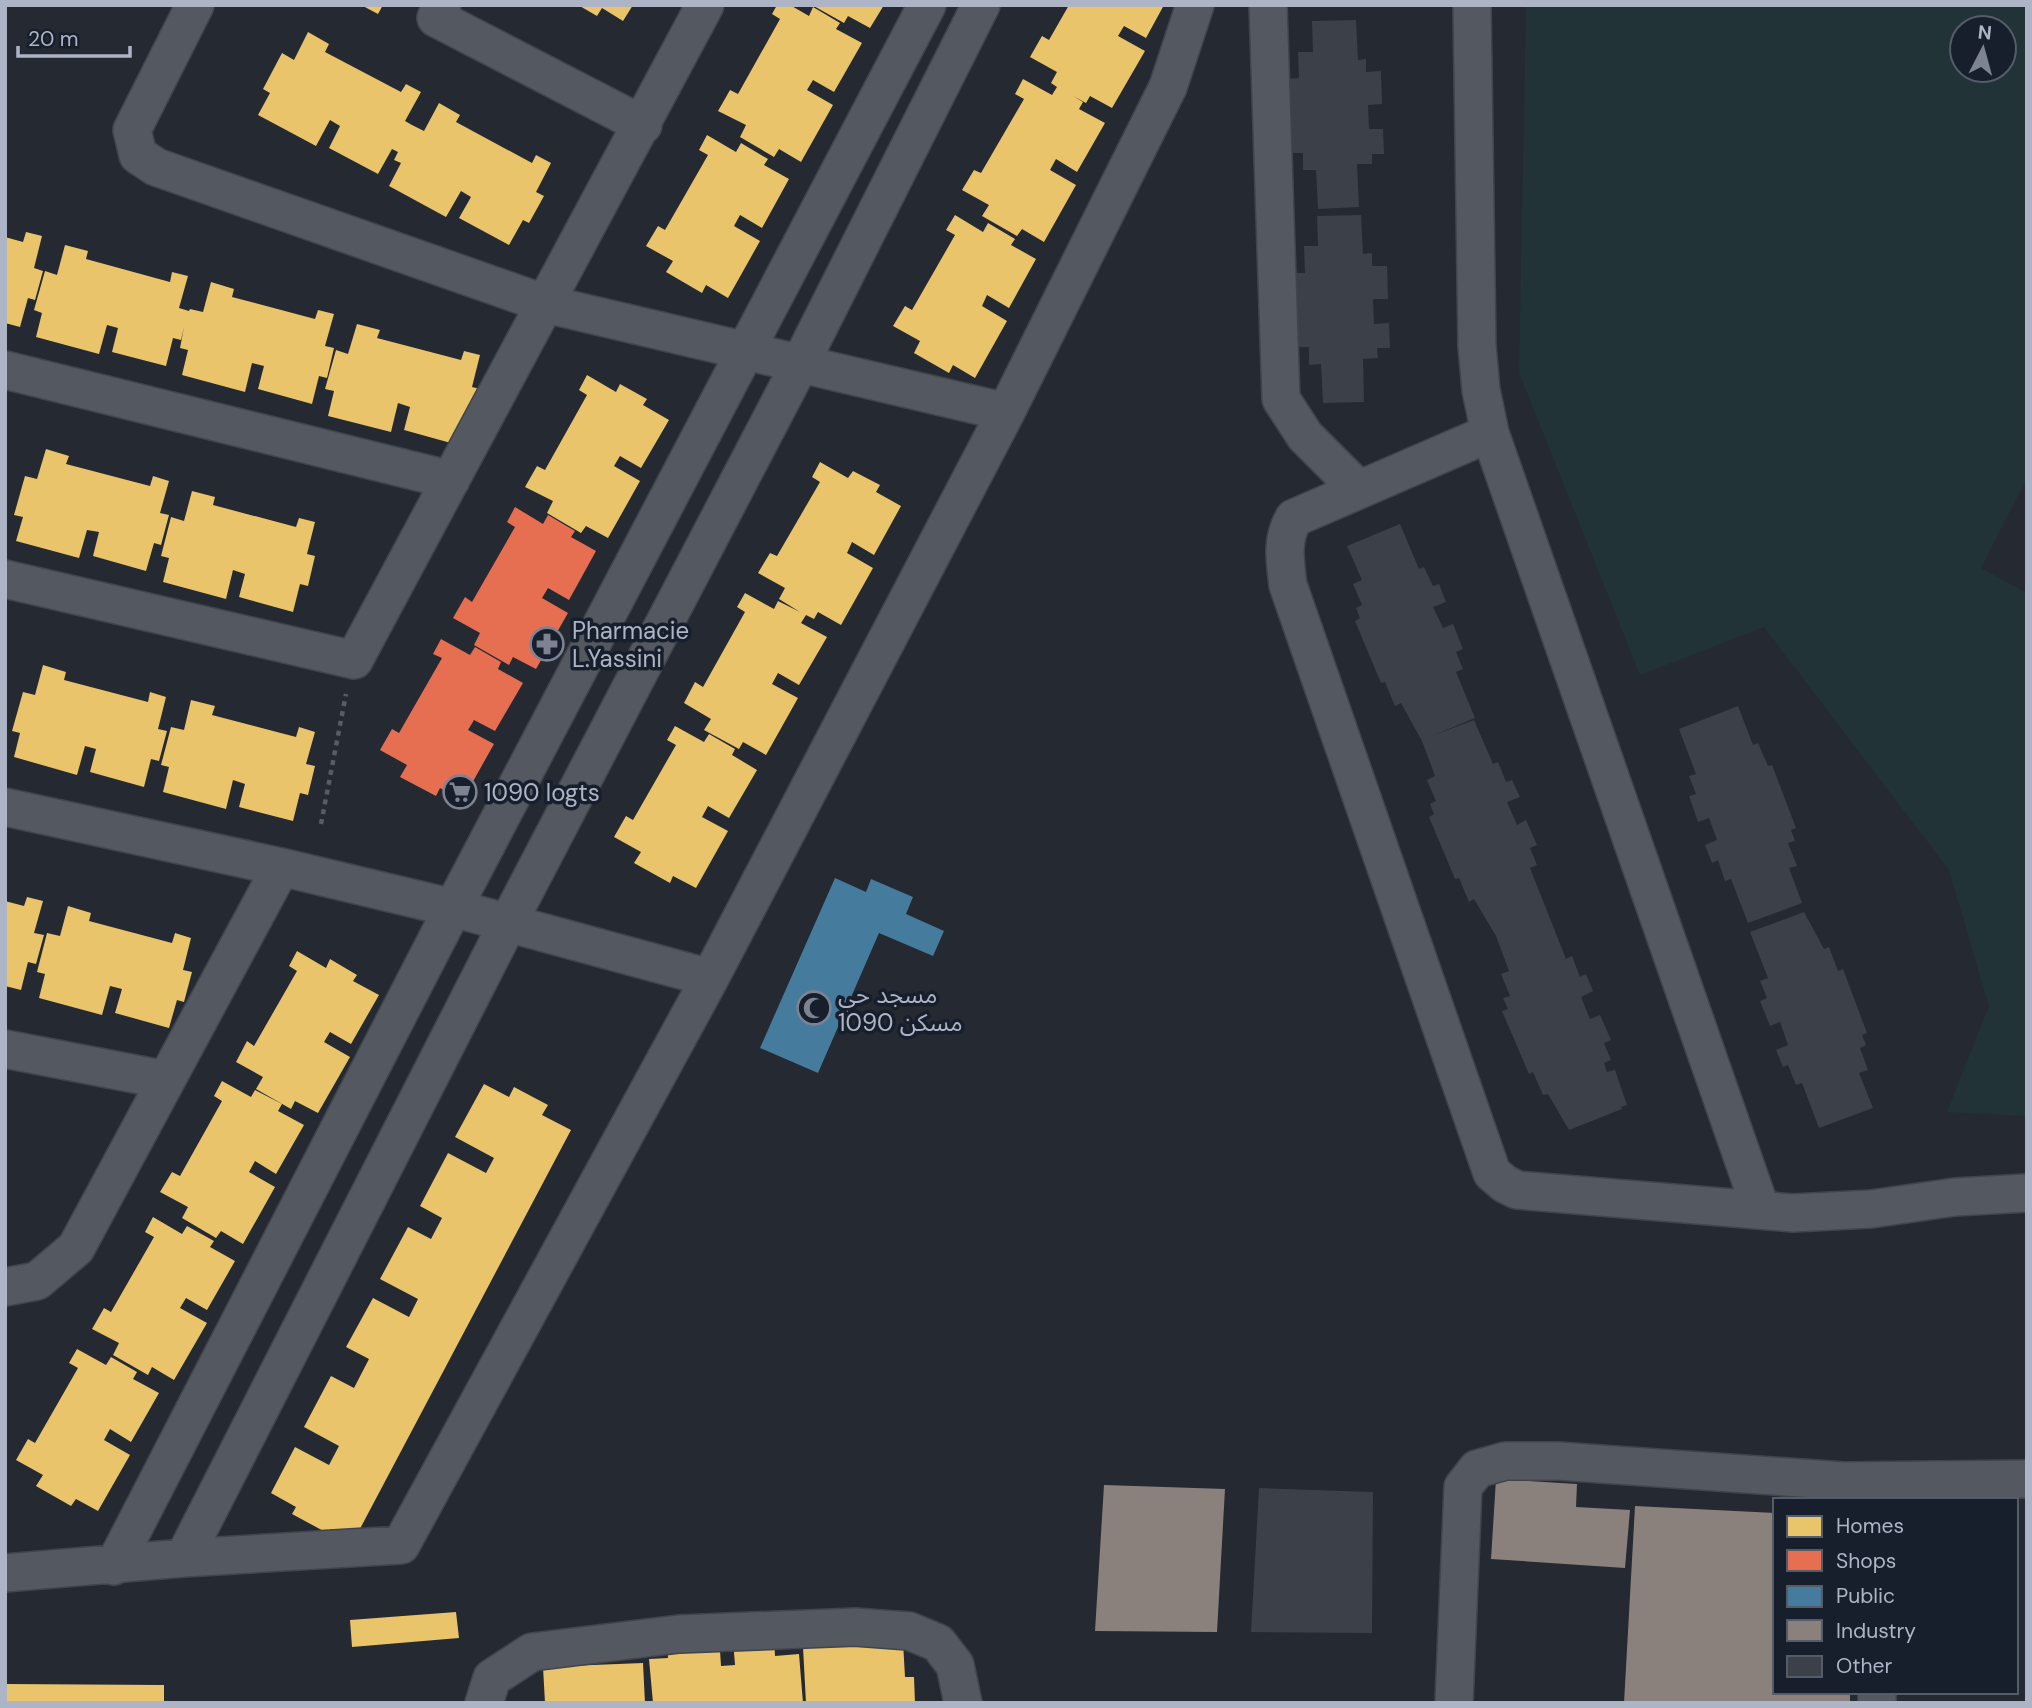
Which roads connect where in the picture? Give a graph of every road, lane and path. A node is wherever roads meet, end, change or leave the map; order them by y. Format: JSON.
{"nodes":[{"id":1,"x":195,"y":5,"type":"edge"},
{"id":2,"x":442,"y":5,"type":"edge"},
{"id":3,"x":705,"y":5,"type":"edge"},
{"id":4,"x":927,"y":5,"type":"edge"},
{"id":5,"x":981,"y":5,"type":"edge"},
{"id":6,"x":1195,"y":5,"type":"edge"},
{"id":7,"x":1268,"y":5,"type":"edge"},
{"id":8,"x":1472,"y":5,"type":"edge"},
{"id":9,"x":642,"y":125,"type":"junction"},
{"id":10,"x":546,"y":304,"type":"junction"},
{"id":11,"x":747,"y":351,"type":"junction"},
{"id":12,"x":800,"y":364,"type":"junction"},
{"id":13,"x":5,"y":370,"type":"edge"},
{"id":14,"x":1006,"y":412,"type":"junction"},
{"id":15,"x":1490,"y":433,"type":"junction"},
{"id":16,"x":451,"y":480,"type":"junction"},
{"id":17,"x":1359,"y":489,"type":"junction"},
{"id":18,"x":5,"y":579,"type":"edge"},
{"id":19,"x":354,"y":660,"type":"junction"},
{"id":20,"x":5,"y":807,"type":"edge"},
{"id":21,"x":321,"y":824,"type":"dead end"},
{"id":22,"x":281,"y":867,"type":"junction"},
{"id":23,"x":453,"y":908,"type":"junction"},
{"id":24,"x":508,"y":923,"type":"junction"},
{"id":25,"x":710,"y":978,"type":"junction"},
{"id":26,"x":5,"y":1049,"type":"edge"},
{"id":27,"x":166,"y":1080,"type":"junction"},
{"id":28,"x":2027,"y":1193,"type":"edge"},
{"id":29,"x":1761,"y":1210,"type":"junction"},
{"id":30,"x":5,"y":1287,"type":"edge"},
{"id":31,"x":2027,"y":1479,"type":"edge"},
{"id":32,"x":1885,"y":1490,"type":"edge"},
{"id":33,"x":184,"y":1558,"type":"junction"},
{"id":34,"x":114,"y":1566,"type":"junction"},
{"id":35,"x":5,"y":1573,"type":"edge"},
{"id":36,"x":484,"y":1703,"type":"edge"},
{"id":37,"x":963,"y":1703,"type":"edge"},
{"id":38,"x":1454,"y":1703,"type":"edge"}],
"edges":[{"from":1,"to":10,"type":"street"},
{"from":2,"to":9,"type":"street"},
{"from":3,"to":9,"type":"street"},
{"from":4,"to":11,"type":"street"},
{"from":5,"to":12,"type":"street"},
{"from":6,"to":14,"type":"street"},
{"from":7,"to":17,"type":"street"},
{"from":8,"to":15,"type":"street"},
{"from":9,"to":10,"type":"street"},
{"from":10,"to":11,"type":"street"},
{"from":10,"to":16,"type":"street"},
{"from":11,"to":12,"type":"street"},
{"from":11,"to":23,"type":"street"},
{"from":12,"to":14,"type":"street"},
{"from":12,"to":24,"type":"street"},
{"from":13,"to":16,"type":"street"},
{"from":14,"to":25,"type":"street"},
{"from":15,"to":17,"type":"street"},
{"from":15,"to":29,"type":"street"},
{"from":16,"to":19,"type":"street"},
{"from":17,"to":29,"type":"street"},
{"from":18,"to":19,"type":"street"},
{"from":19,"to":21,"type":"path"},
{"from":20,"to":22,"type":"street"},
{"from":22,"to":23,"type":"street"},
{"from":22,"to":27,"type":"street"},
{"from":23,"to":24,"type":"street"},
{"from":23,"to":34,"type":"street"},
{"from":24,"to":25,"type":"street"},
{"from":24,"to":33,"type":"street"},
{"from":25,"to":33,"type":"street"},
{"from":26,"to":27,"type":"street"},
{"from":27,"to":30,"type":"street"},
{"from":28,"to":29,"type":"street"},
{"from":31,"to":32,"type":"street"},
{"from":32,"to":38,"type":"street"},
{"from":33,"to":34,"type":"street"},
{"from":34,"to":35,"type":"street"},
{"from":36,"to":37,"type":"street"}]}
